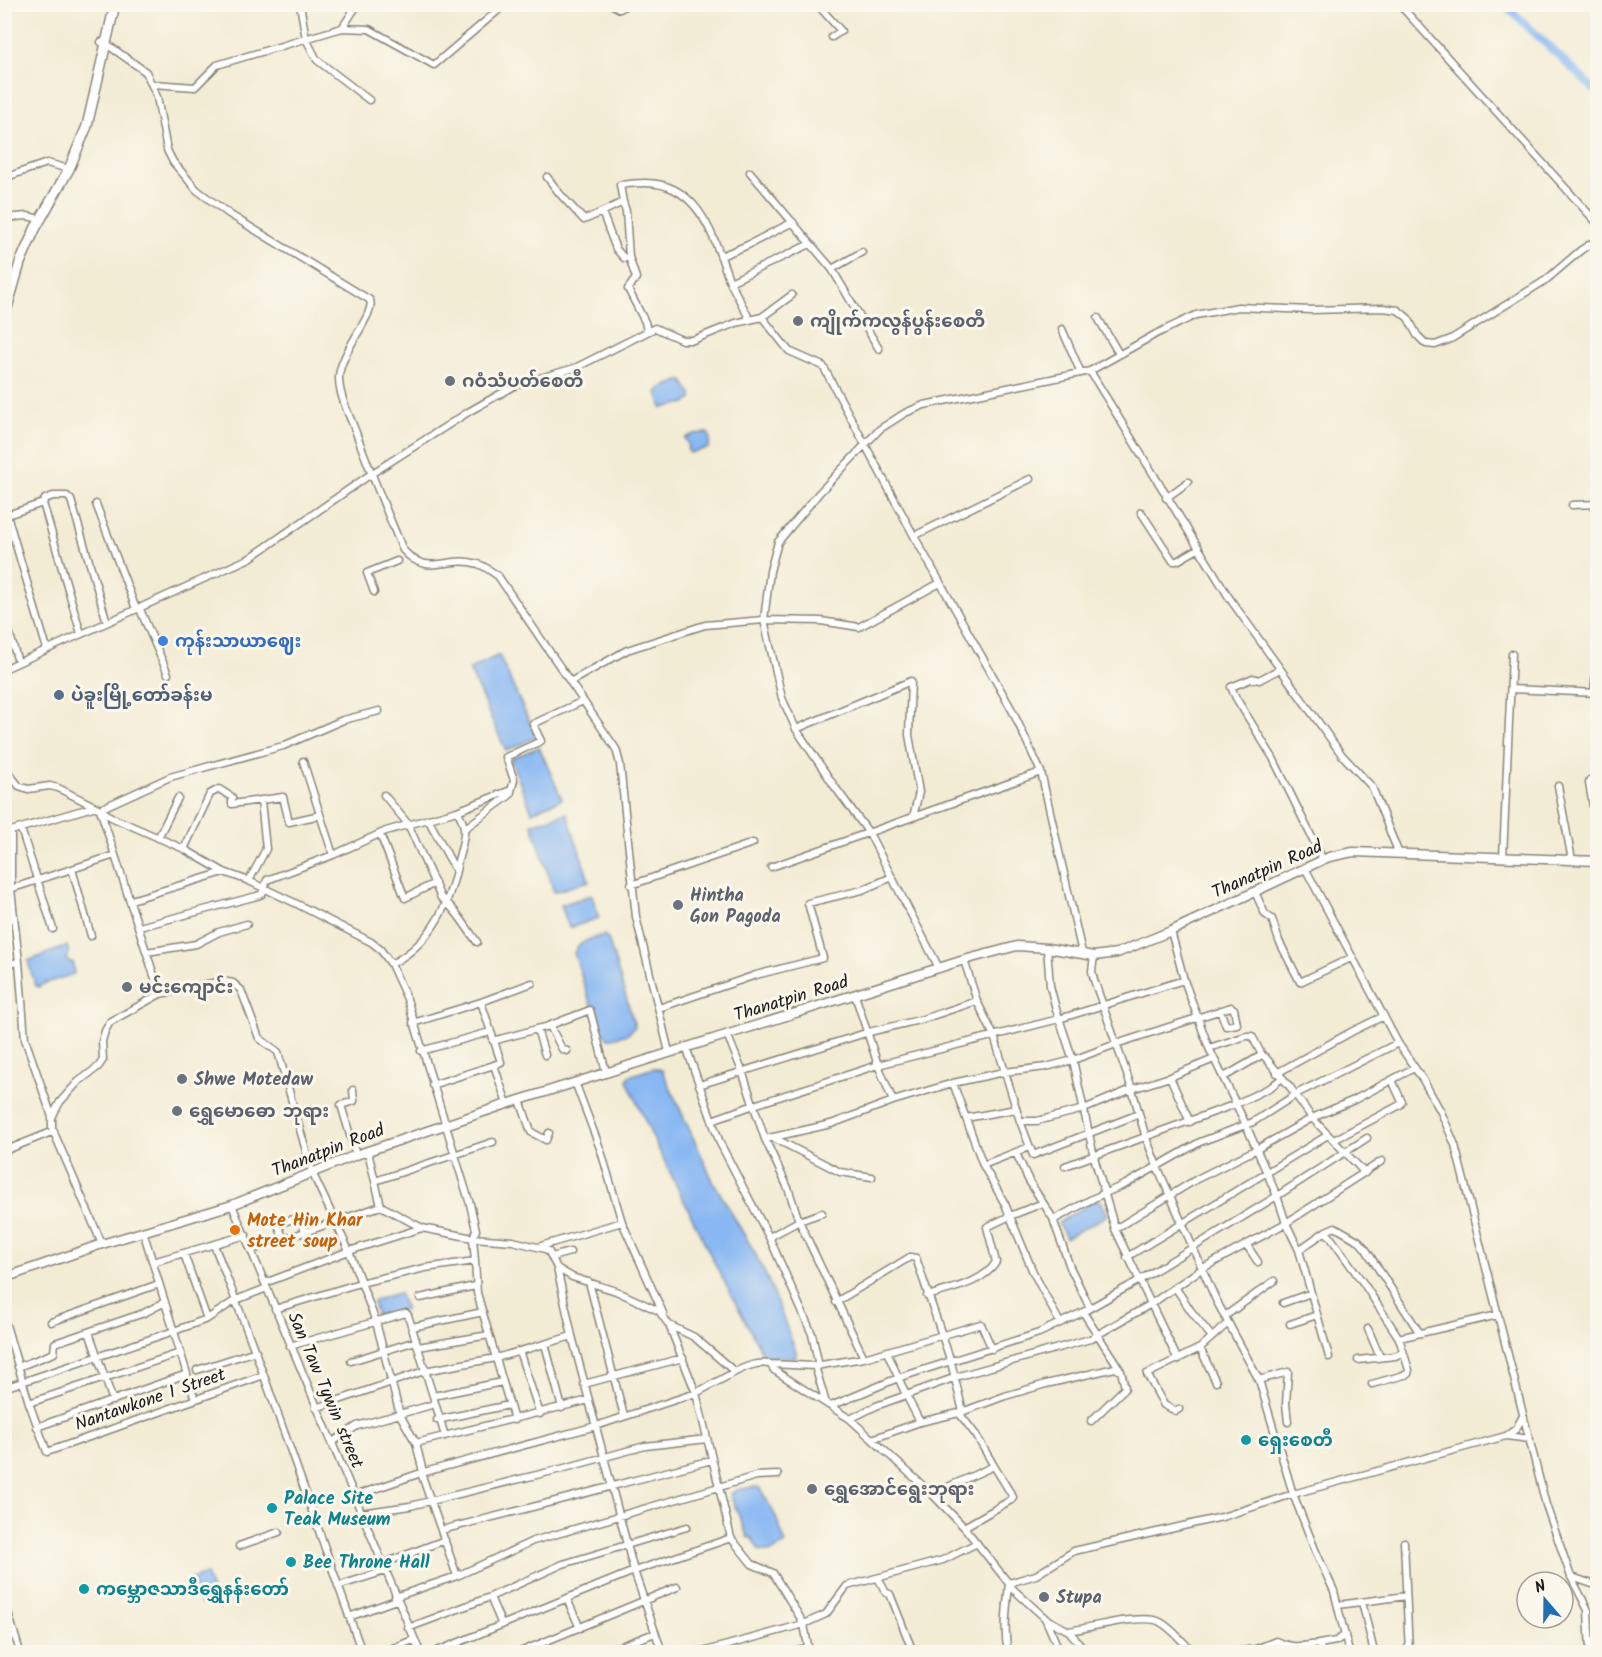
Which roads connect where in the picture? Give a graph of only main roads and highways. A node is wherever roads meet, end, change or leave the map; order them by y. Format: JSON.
{"nodes":[{"id":1,"x":112,"y":4,"type":"edge"},
{"id":2,"x":67,"y":168,"type":"junction"},
{"id":3,"x":6,"y":300,"type":"edge"},
{"id":4,"x":4,"y":318,"type":"edge"},
{"id":5,"x":1597,"y":861,"type":"edge"},
{"id":6,"x":4,"y":1278,"type":"edge"}],
"edges":[{"from":1,"to":2,"type":"highway"},
{"from":2,"to":3,"type":"highway"},
{"from":2,"to":3,"type":"highway"},
{"from":3,"to":4,"type":"highway"},
{"from":5,"to":6,"type":"main road","name":"Thanatpin Road"}]}
